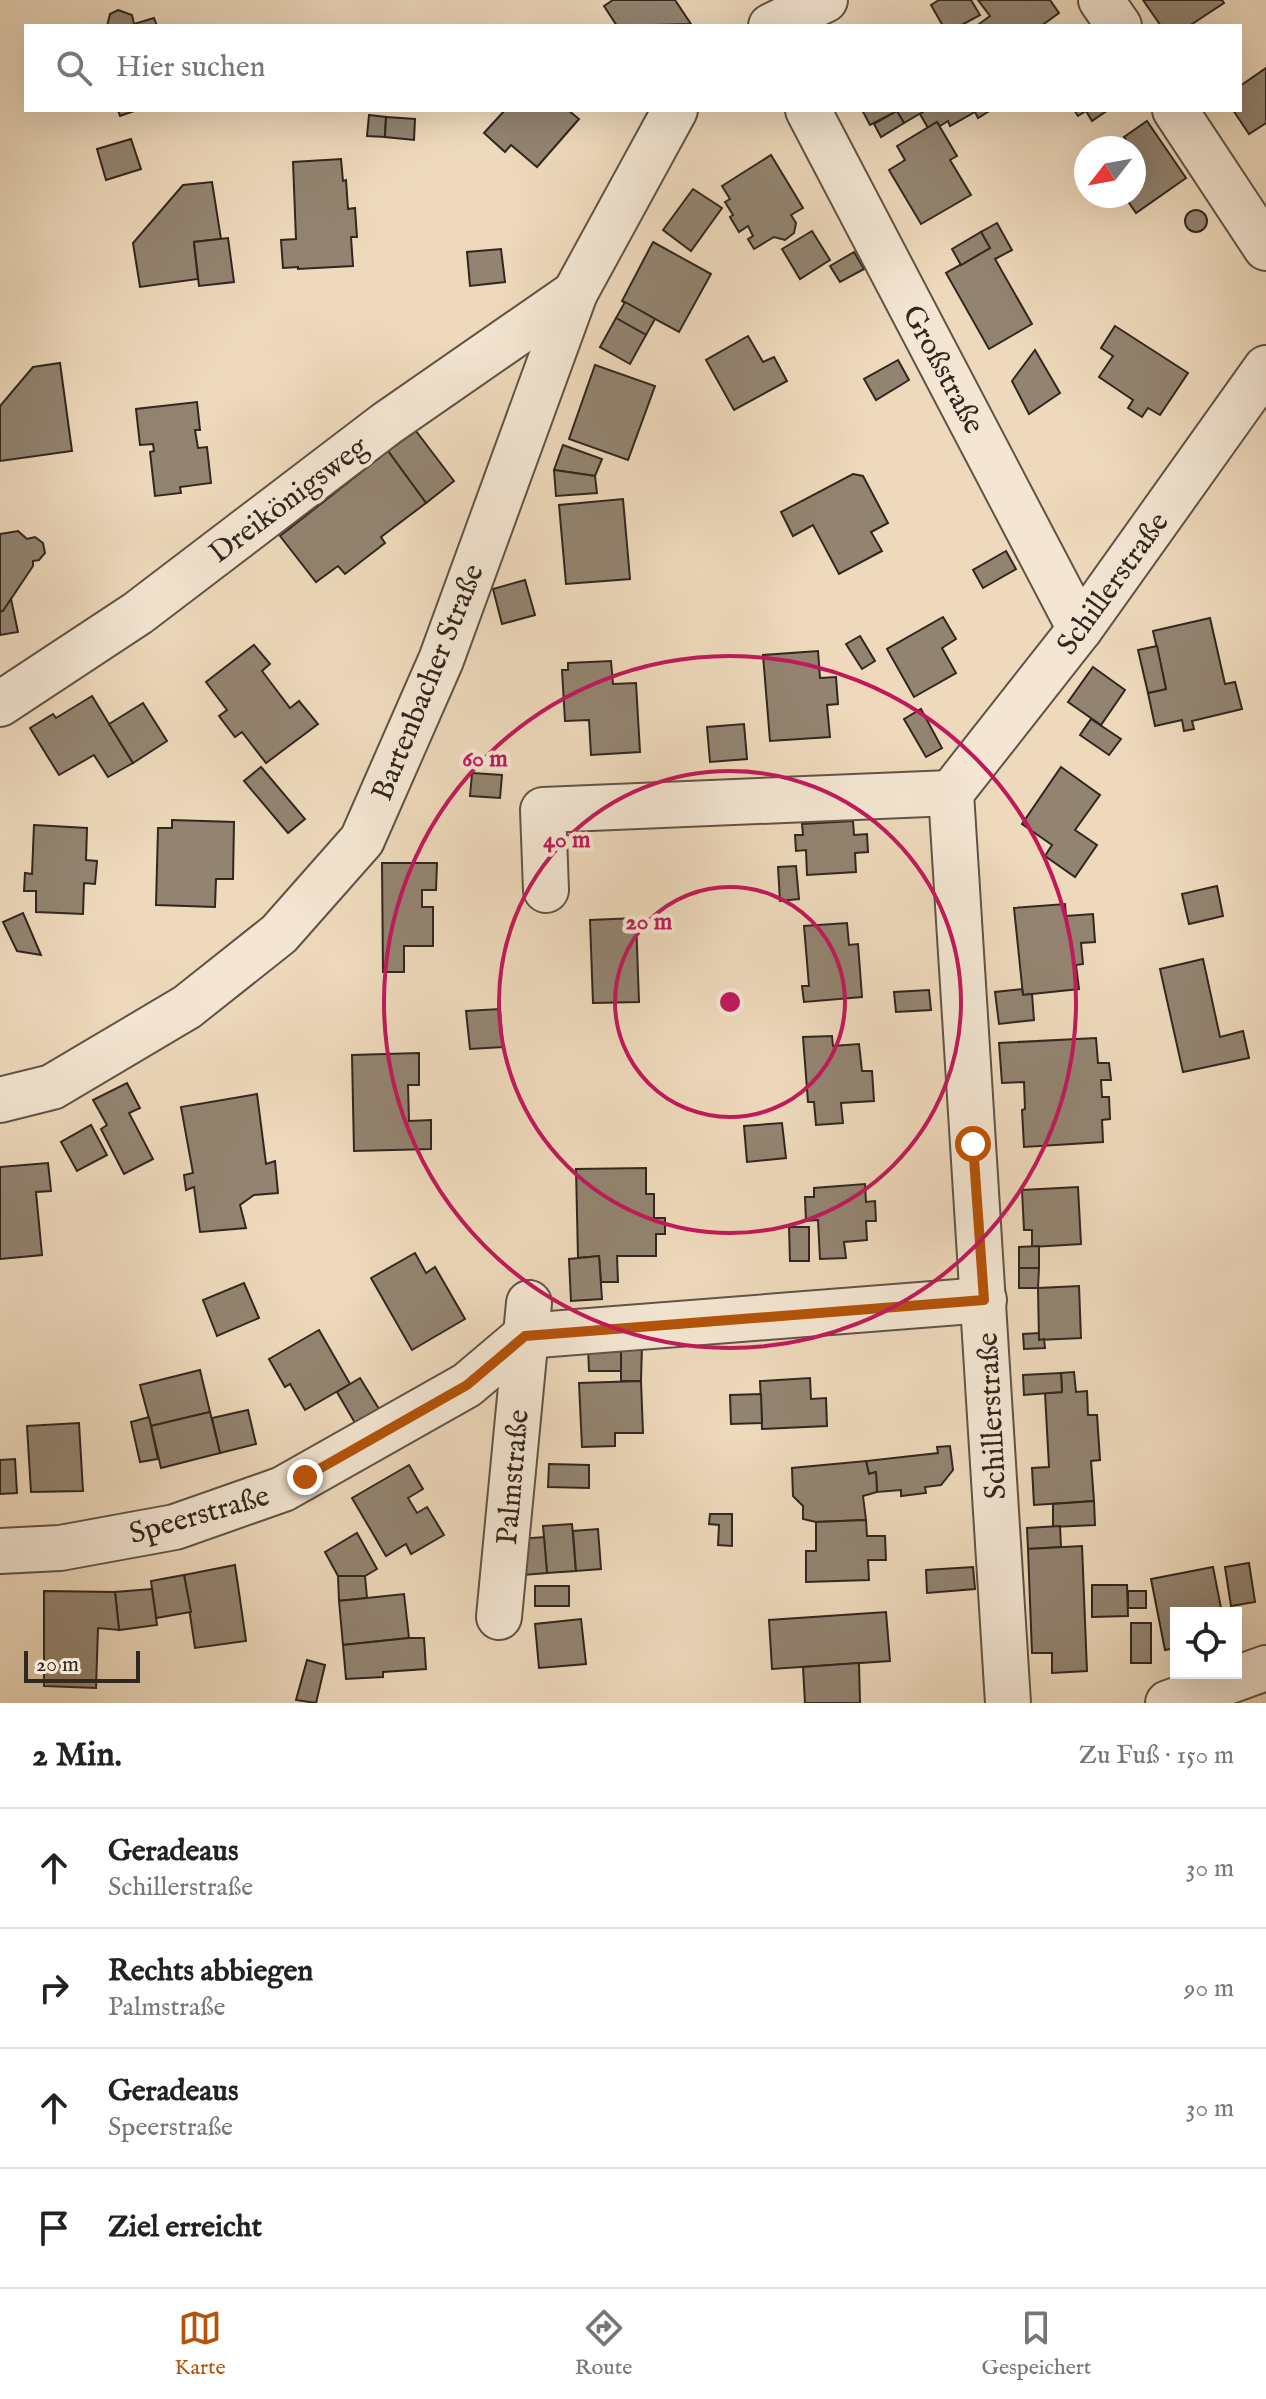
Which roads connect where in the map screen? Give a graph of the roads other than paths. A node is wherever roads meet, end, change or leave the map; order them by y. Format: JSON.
{"nodes":[{"id":1,"x":825,"y":0,"type":"edge"},
{"id":2,"x":1101,"y":0,"type":"edge"},
{"id":3,"x":775,"y":24,"type":"edge"},
{"id":4,"x":1118,"y":24,"type":"edge"},
{"id":5,"x":674,"y":112,"type":"edge"},
{"id":6,"x":809,"y":112,"type":"edge"},
{"id":7,"x":1176,"y":112,"type":"edge"},
{"id":8,"x":1266,"y":248,"type":"edge"},
{"id":9,"x":575,"y":293,"type":"junction"},
{"id":10,"x":1266,"y":368,"type":"edge"},
{"id":11,"x":1080,"y":629,"type":"junction"},
{"id":12,"x":0,"y":704,"type":"edge"},
{"id":13,"x":951,"y":793,"type":"junction"},
{"id":14,"x":546,"y":890,"type":"dead end"},
{"id":15,"x":0,"y":1100,"type":"edge"},
{"id":16,"x":984,"y":1300,"type":"junction"},
{"id":17,"x":527,"y":1320,"type":"junction"},
{"id":18,"x":467,"y":1385,"type":"joint"},
{"id":19,"x":0,"y":1551,"type":"edge"},
{"id":20,"x":499,"y":1617,"type":"dead end"},
{"id":21,"x":1266,"y":1668,"type":"edge"},
{"id":22,"x":1008,"y":1703,"type":"edge"},
{"id":23,"x":1168,"y":1703,"type":"edge"}],
"edges":[{"from":1,"to":3,"type":"street"},
{"from":2,"to":4,"type":"street"},
{"from":5,"to":9,"type":"street","name":"Bartenbacher Straße"},
{"from":6,"to":11,"type":"street","name":"Großstraße"},
{"from":7,"to":8,"type":"street"},
{"from":9,"to":12,"type":"street","name":"Dreikönigsweg"},
{"from":9,"to":15,"type":"street","name":"Bartenbacher Straße"},
{"from":10,"to":11,"type":"street","name":"Schillerstraße"},
{"from":11,"to":13,"type":"street","name":"Schillerstraße"},
{"from":13,"to":14,"type":"street"},
{"from":13,"to":16,"type":"street","name":"Schillerstraße"},
{"from":16,"to":17,"type":"street"},
{"from":16,"to":22,"type":"street","name":"Schillerstraße"},
{"from":17,"to":18,"type":"street","name":"Palmstraße"},
{"from":17,"to":20,"type":"street","name":"Palmstraße"},
{"from":18,"to":19,"type":"street","name":"Speerstraße"},
{"from":21,"to":23,"type":"street"}]}
